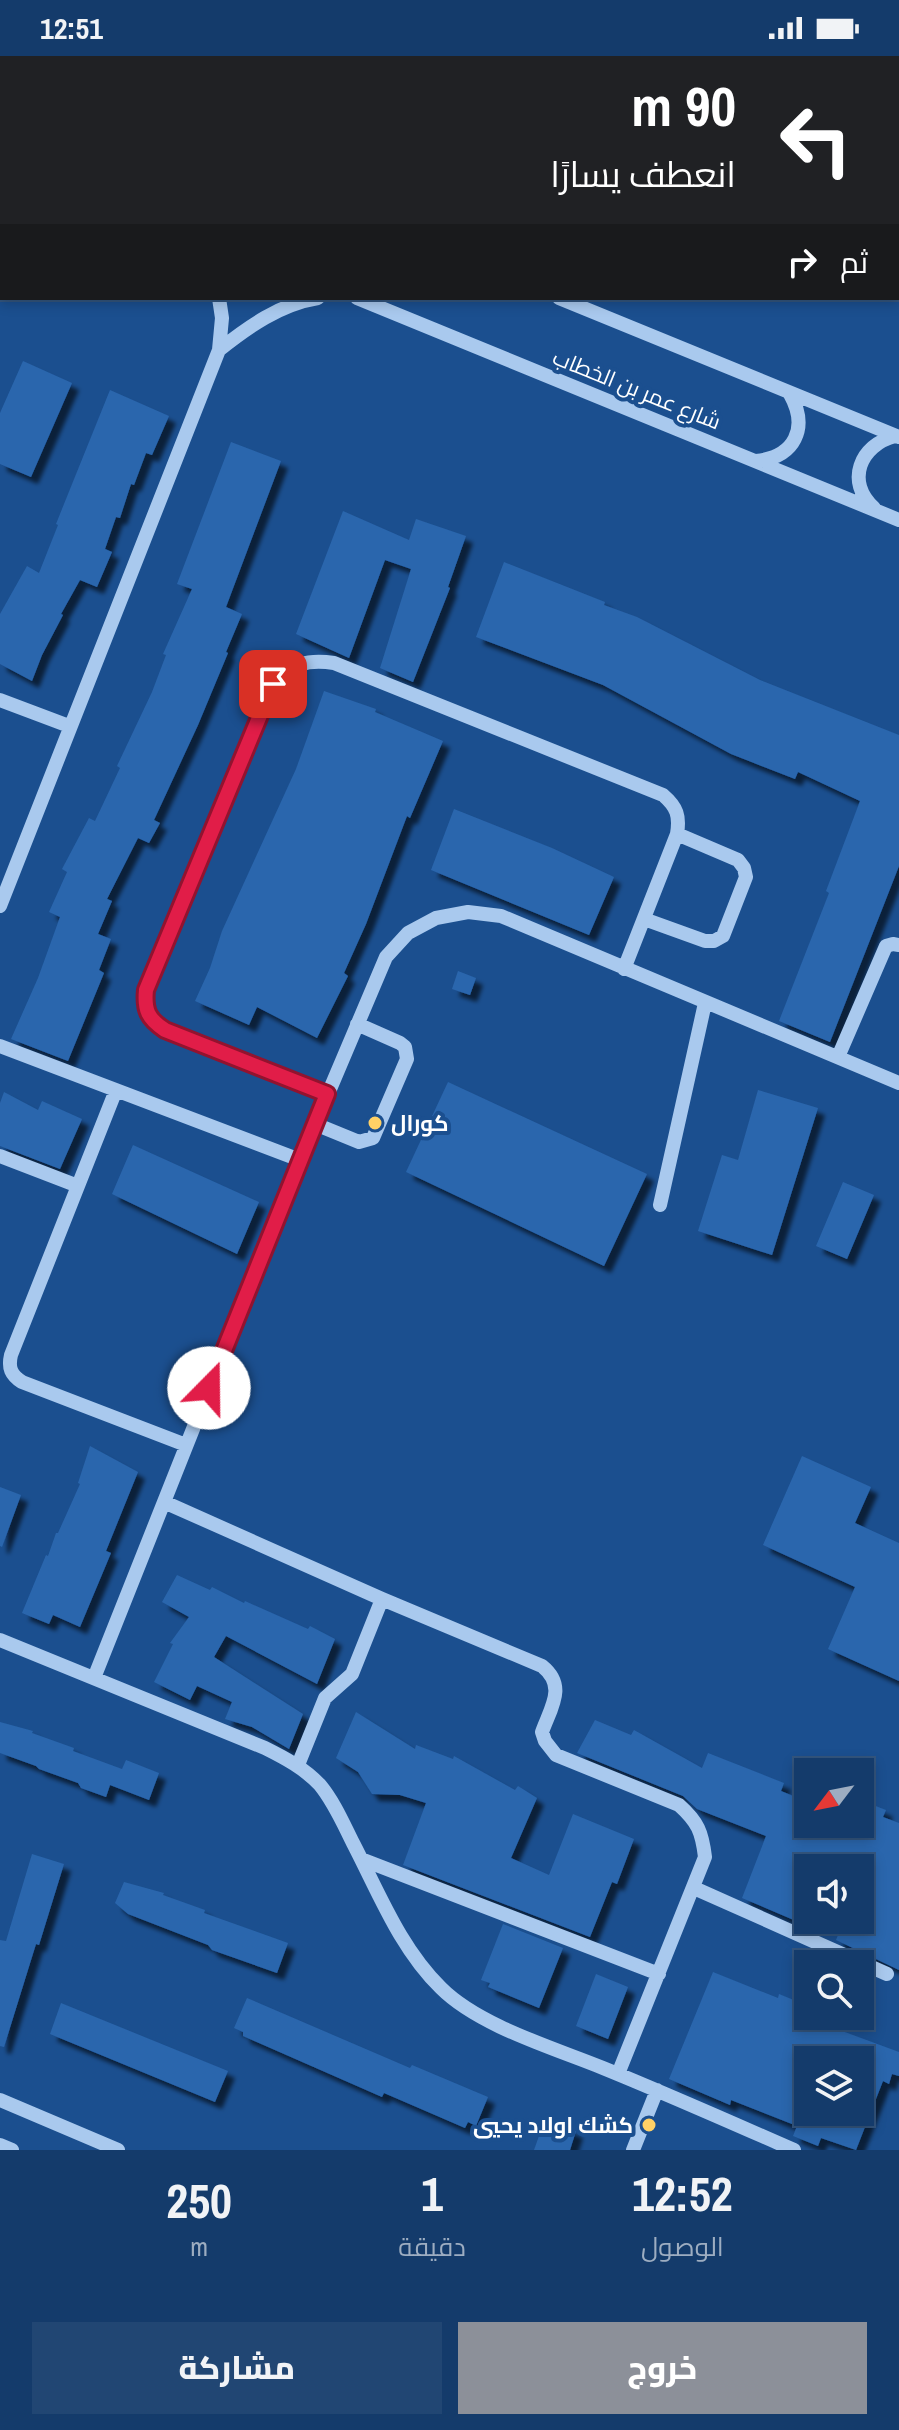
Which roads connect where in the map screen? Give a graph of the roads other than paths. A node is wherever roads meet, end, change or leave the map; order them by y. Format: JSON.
{"nodes":[{"id":1,"x":219,"y":300,"type":"edge"},
{"id":2,"x":312,"y":300,"type":"edge"},
{"id":3,"x":362,"y":300,"type":"edge"},
{"id":4,"x":564,"y":300,"type":"edge"},
{"id":5,"x":219,"y":350,"type":"junction"},
{"id":6,"x":790,"y":394,"type":"junction"},
{"id":7,"x":897,"y":437,"type":"edge"},
{"id":8,"x":755,"y":461,"type":"junction"},
{"id":9,"x":878,"y":511,"type":"junction"},
{"id":10,"x":899,"y":520,"type":"edge"},
{"id":11,"x":0,"y":700,"type":"edge"},
{"id":12,"x":69,"y":726,"type":"junction"},
{"id":13,"x":677,"y":834,"type":"junction"},
{"id":14,"x":0,"y":906,"type":"edge"},
{"id":15,"x":644,"y":919,"type":"junction"},
{"id":16,"x":899,"y":945,"type":"edge"},
{"id":17,"x":624,"y":969,"type":"junction"},
{"id":18,"x":705,"y":1003,"type":"junction"},
{"id":19,"x":357,"y":1024,"type":"junction"},
{"id":20,"x":0,"y":1046,"type":"edge"},
{"id":21,"x":838,"y":1057,"type":"junction"},
{"id":22,"x":899,"y":1083,"type":"edge"},
{"id":23,"x":116,"y":1090,"type":"junction"},
{"id":24,"x":327,"y":1094,"type":"junction"},
{"id":25,"x":315,"y":1124,"type":"junction"},
{"id":26,"x":0,"y":1156,"type":"edge"},
{"id":27,"x":300,"y":1160,"type":"junction"},
{"id":28,"x":78,"y":1186,"type":"junction"},
{"id":29,"x":660,"y":1205,"type":"dead end"},
{"id":30,"x":186,"y":1445,"type":"junction"},
{"id":31,"x":164,"y":1502,"type":"junction"},
{"id":32,"x":382,"y":1599,"type":"junction"},
{"id":33,"x":0,"y":1640,"type":"edge"},
{"id":34,"x":94,"y":1678,"type":"junction"},
{"id":35,"x":298,"y":1765,"type":"junction"},
{"id":36,"x":361,"y":1859,"type":"junction"},
{"id":37,"x":694,"y":1888,"type":"junction"},
{"id":38,"x":659,"y":1974,"type":"junction"},
{"id":39,"x":887,"y":1974,"type":"dead end"},
{"id":40,"x":618,"y":2074,"type":"junction"},
{"id":41,"x":657,"y":2090,"type":"junction"},
{"id":42,"x":0,"y":2100,"type":"edge"},
{"id":43,"x":0,"y":2145,"type":"edge"},
{"id":44,"x":12,"y":2150,"type":"edge"},
{"id":45,"x":118,"y":2150,"type":"edge"},
{"id":46,"x":633,"y":2150,"type":"edge"},
{"id":47,"x":794,"y":2150,"type":"edge"}],
"edges":[{"from":1,"to":5,"type":"street"},
{"from":2,"to":5,"type":"street"},
{"from":3,"to":8,"type":"street","name":"شارع عمر بن الخطاب"},
{"from":4,"to":6,"type":"street"},
{"from":5,"to":12,"type":"street"},
{"from":6,"to":7,"type":"street"},
{"from":6,"to":8,"type":"street"},
{"from":7,"to":9,"type":"street"},
{"from":8,"to":9,"type":"street","name":"شارع عمر بن الخطاب"},
{"from":9,"to":10,"type":"street","name":"شارع عمر بن الخطاب"},
{"from":11,"to":12,"type":"street"},
{"from":12,"to":14,"type":"street"},
{"from":13,"to":15,"type":"street"},
{"from":13,"to":15,"type":"street"},
{"from":13,"to":24,"type":"street"},
{"from":15,"to":17,"type":"street"},
{"from":16,"to":21,"type":"street"},
{"from":17,"to":18,"type":"street"},
{"from":17,"to":19,"type":"street"},
{"from":18,"to":21,"type":"street"},
{"from":18,"to":29,"type":"street"},
{"from":19,"to":24,"type":"street"},
{"from":19,"to":25,"type":"street"},
{"from":20,"to":23,"type":"street"},
{"from":21,"to":22,"type":"street"},
{"from":23,"to":27,"type":"street"},
{"from":23,"to":28,"type":"street"},
{"from":24,"to":25,"type":"street"},
{"from":25,"to":27,"type":"street"},
{"from":26,"to":28,"type":"street"},
{"from":27,"to":30,"type":"street"},
{"from":28,"to":30,"type":"street"},
{"from":30,"to":31,"type":"street"},
{"from":31,"to":32,"type":"street"},
{"from":31,"to":34,"type":"street"},
{"from":32,"to":35,"type":"street"},
{"from":32,"to":37,"type":"street"},
{"from":33,"to":34,"type":"street"},
{"from":34,"to":35,"type":"street"},
{"from":35,"to":36,"type":"street"},
{"from":36,"to":38,"type":"street"},
{"from":36,"to":40,"type":"street"},
{"from":37,"to":38,"type":"street"},
{"from":37,"to":39,"type":"street"},
{"from":38,"to":40,"type":"street"},
{"from":40,"to":41,"type":"street"},
{"from":41,"to":46,"type":"street"},
{"from":41,"to":47,"type":"street"},
{"from":42,"to":45,"type":"street"},
{"from":43,"to":44,"type":"street"}]}
